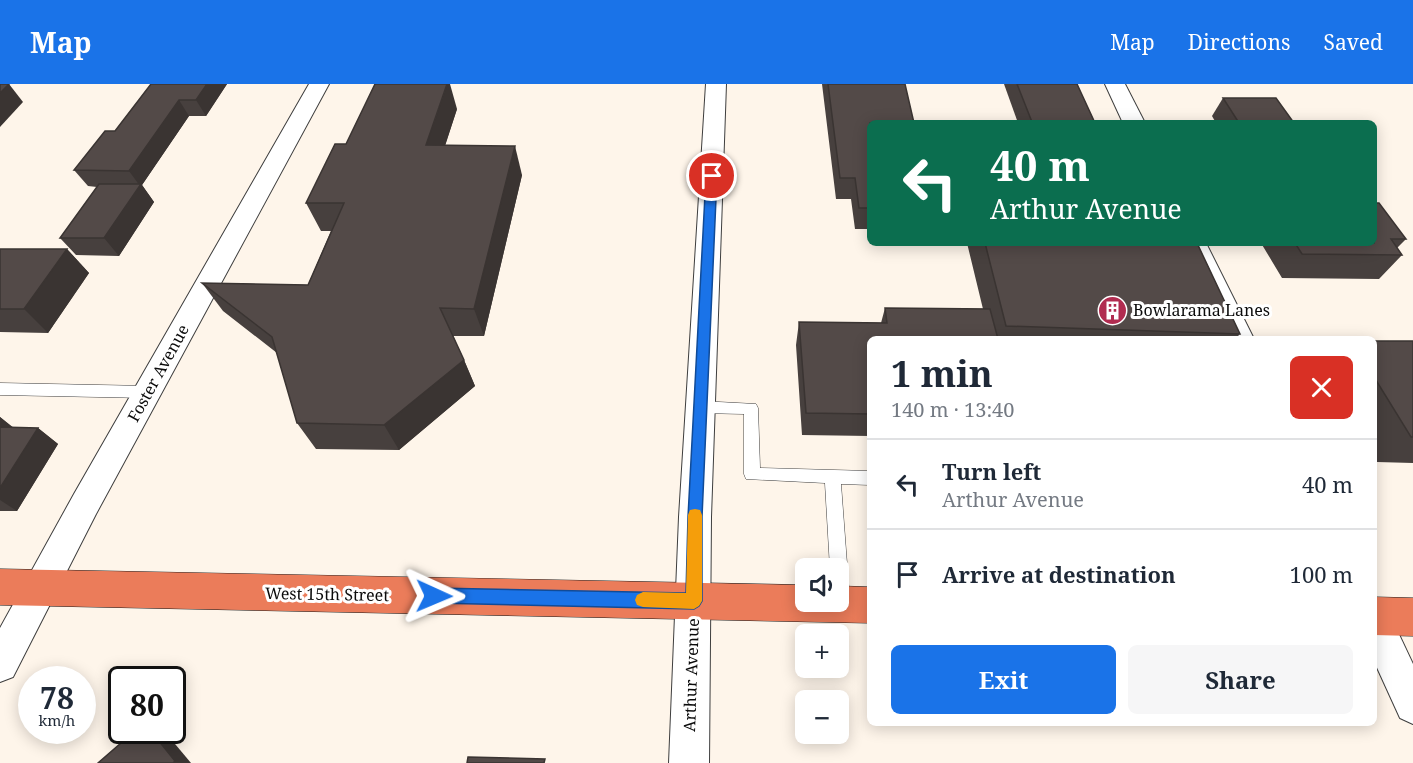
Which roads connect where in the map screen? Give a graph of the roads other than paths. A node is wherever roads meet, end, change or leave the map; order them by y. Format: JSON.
{"nodes":[{"id":1,"x":319,"y":84,"type":"edge"},
{"id":2,"x":716,"y":84,"type":"edge"},
{"id":3,"x":1115,"y":84,"type":"edge"},
{"id":4,"x":1133,"y":120,"type":"edge"},
{"id":5,"x":1194,"y":246,"type":"edge"},
{"id":6,"x":1239,"y":336,"type":"edge"},
{"id":7,"x":0,"y":389,"type":"edge"},
{"id":8,"x":147,"y":392,"type":"junction"},
{"id":9,"x":700,"y":407,"type":"junction"},
{"id":10,"x":833,"y":477,"type":"junction"},
{"id":11,"x":867,"y":478,"type":"edge"},
{"id":12,"x":0,"y":586,"type":"edge"},
{"id":13,"x":41,"y":587,"type":"junction"},
{"id":14,"x":694,"y":601,"type":"junction"},
{"id":15,"x":856,"y":604,"type":"edge"},
{"id":16,"x":1377,"y":616,"type":"edge"},
{"id":17,"x":1413,"y":617,"type":"edge"},
{"id":18,"x":1377,"y":627,"type":"edge"},
{"id":19,"x":0,"y":664,"type":"edge"},
{"id":20,"x":1413,"y":705,"type":"edge"},
{"id":21,"x":689,"y":763,"type":"edge"}],
"edges":[{"from":1,"to":8,"type":"street","name":"Foster Avenue"},
{"from":2,"to":9,"type":"street","name":"Arthur Avenue"},
{"from":3,"to":4,"type":"street"},
{"from":5,"to":6,"type":"street"},
{"from":7,"to":8,"type":"lane"},
{"from":8,"to":13,"type":"street","name":"Foster Avenue"},
{"from":9,"to":10,"type":"lane"},
{"from":9,"to":14,"type":"street","name":"Arthur Avenue"},
{"from":10,"to":11,"type":"lane"},
{"from":10,"to":15,"type":"lane"},
{"from":12,"to":13,"type":"highway","name":"West 15th Street"},
{"from":13,"to":14,"type":"highway","name":"West 15th Street"},
{"from":13,"to":19,"type":"street","name":"Foster Avenue"},
{"from":14,"to":15,"type":"highway","name":"West 15th Street"},
{"from":14,"to":21,"type":"street","name":"Arthur Avenue"},
{"from":16,"to":17,"type":"highway"},
{"from":18,"to":20,"type":"street"}]}
